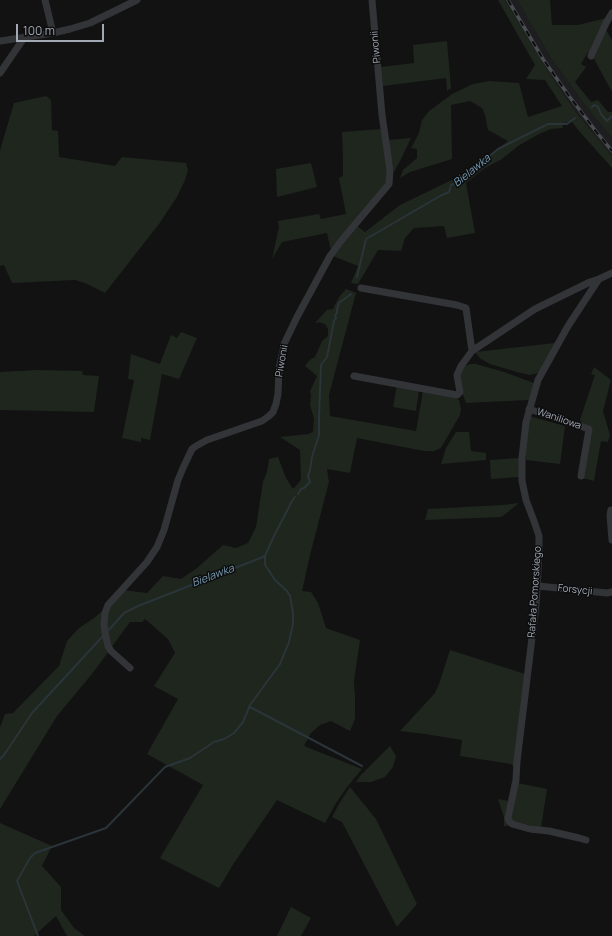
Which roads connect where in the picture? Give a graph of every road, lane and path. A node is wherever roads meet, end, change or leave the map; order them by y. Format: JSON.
{"nodes":[{"id":1,"x":45,"y":0,"type":"edge"},
{"id":2,"x":138,"y":0,"type":"edge"},
{"id":3,"x":372,"y":0,"type":"edge"},
{"id":4,"x":612,"y":13,"type":"edge"},
{"id":5,"x":53,"y":33,"type":"junction"},
{"id":6,"x":24,"y":38,"type":"junction"},
{"id":7,"x":0,"y":41,"type":"edge"},
{"id":8,"x":591,"y":56,"type":"dead end"},
{"id":9,"x":0,"y":73,"type":"edge"},
{"id":10,"x":612,"y":273,"type":"edge"},
{"id":11,"x":599,"y":279,"type":"junction"},
{"id":12,"x":361,"y":288,"type":"dead end"},
{"id":13,"x":472,"y":351,"type":"junction"},
{"id":14,"x":354,"y":376,"type":"dead end"},
{"id":15,"x":529,"y":409,"type":"junction"},
{"id":16,"x":581,"y":476,"type":"dead end"},
{"id":17,"x":611,"y":510,"type":"edge"},
{"id":18,"x":612,"y":540,"type":"edge"},
{"id":19,"x":538,"y":586,"type":"junction"},
{"id":20,"x":612,"y":592,"type":"edge"},
{"id":21,"x":130,"y":668,"type":"dead end"},
{"id":22,"x":586,"y":840,"type":"dead end"}],
"edges":[{"from":1,"to":5,"type":"street"},
{"from":2,"to":5,"type":"street"},
{"from":3,"to":21,"type":"street","name":"Piwonii"},
{"from":4,"to":8,"type":"street"},
{"from":5,"to":6,"type":"street"},
{"from":6,"to":7,"type":"street"},
{"from":6,"to":9,"type":"street"},
{"from":10,"to":11,"type":"street"},
{"from":11,"to":13,"type":"street"},
{"from":11,"to":15,"type":"street","name":"Rafała Pomorskiego"},
{"from":12,"to":13,"type":"street"},
{"from":13,"to":14,"type":"street"},
{"from":15,"to":16,"type":"street","name":"Waniliowa"},
{"from":15,"to":19,"type":"street","name":"Rafała Pomorskiego"},
{"from":17,"to":18,"type":"street"},
{"from":19,"to":20,"type":"street","name":"Forsycji"},
{"from":19,"to":22,"type":"street","name":"Rafała Pomorskiego"}]}
